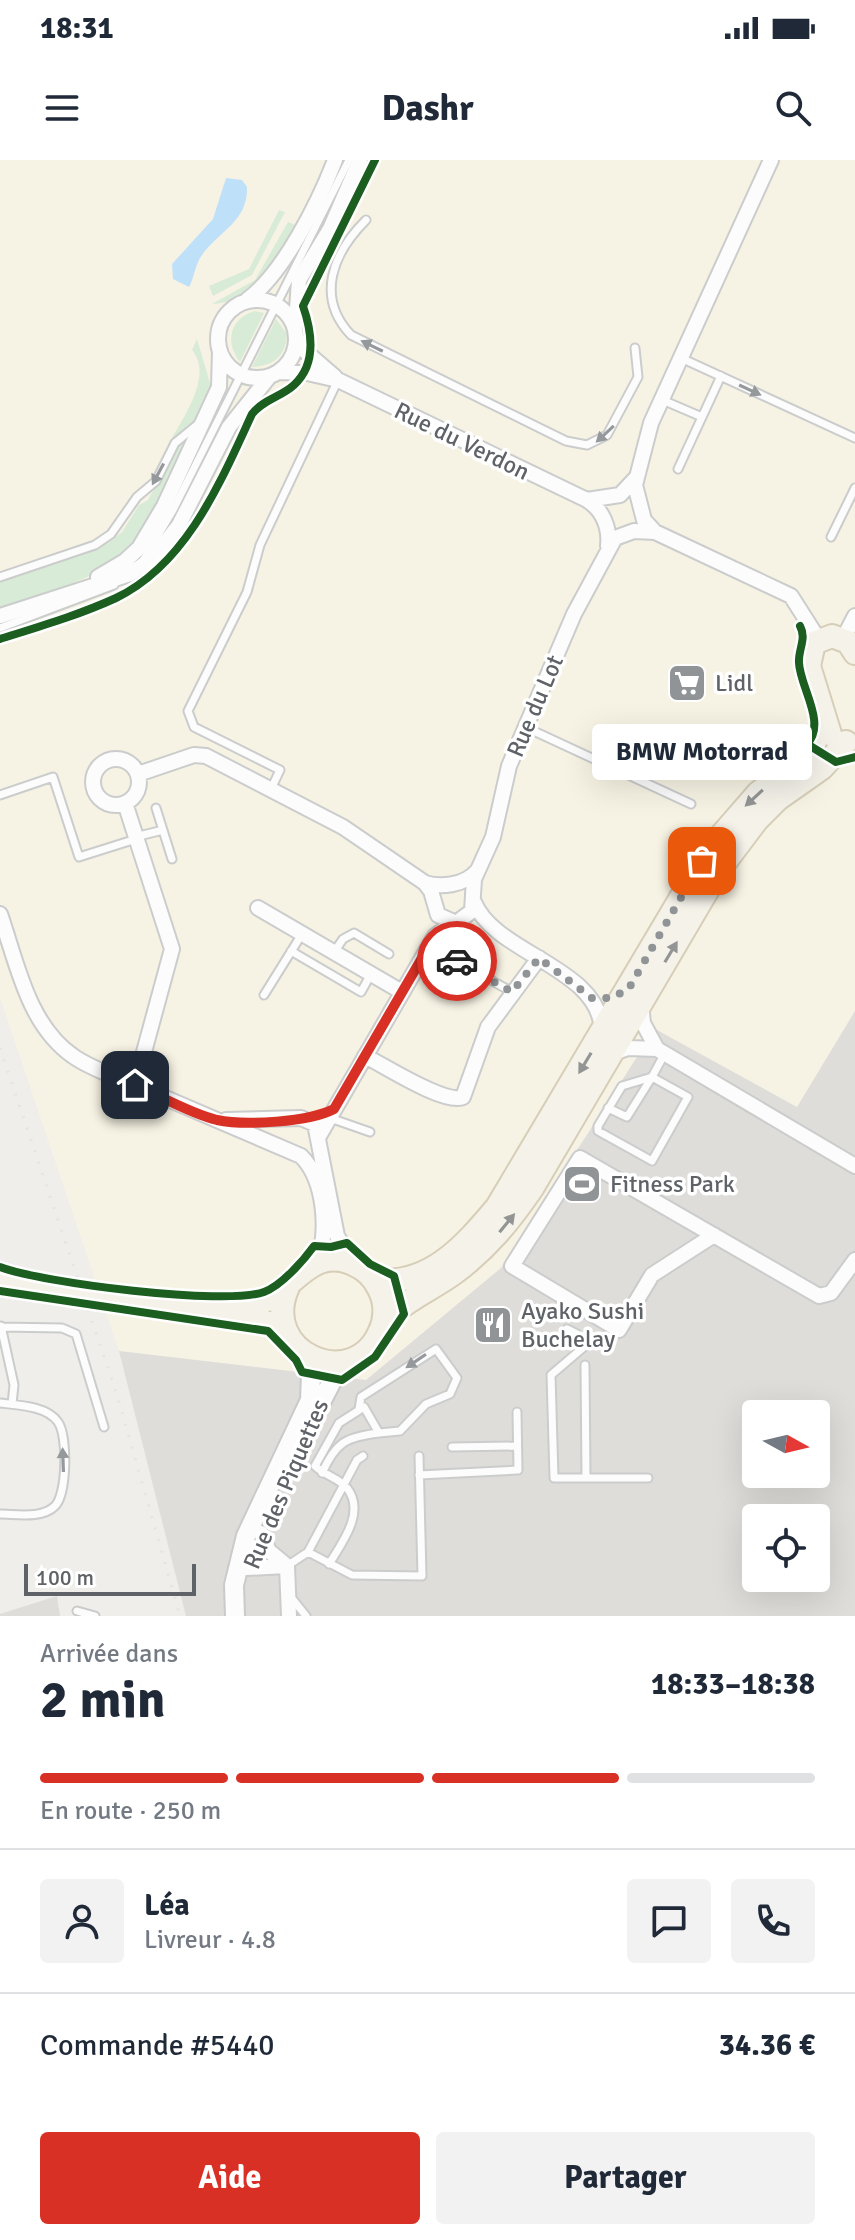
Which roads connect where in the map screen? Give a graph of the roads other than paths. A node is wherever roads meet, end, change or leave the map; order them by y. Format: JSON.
{"nodes":[{"id":1,"x":335,"y":160,"type":"edge"},
{"id":2,"x":349,"y":160,"type":"edge"},
{"id":3,"x":360,"y":160,"type":"edge"},
{"id":4,"x":771,"y":160,"type":"edge"},
{"id":5,"x":366,"y":220,"type":"dead end"},
{"id":6,"x":243,"y":303,"type":"junction"},
{"id":7,"x":276,"y":305,"type":"junction"},
{"id":8,"x":296,"y":335,"type":"junction"},
{"id":9,"x":635,"y":348,"type":"dead end"},
{"id":10,"x":220,"y":351,"type":"junction"},
{"id":11,"x":679,"y":357,"type":"junction"},
{"id":12,"x":274,"y":374,"type":"junction"},
{"id":13,"x":241,"y":375,"type":"junction"},
{"id":14,"x":721,"y":376,"type":"junction"},
{"id":15,"x":338,"y":380,"type":"junction"},
{"id":16,"x":660,"y":399,"type":"junction"},
{"id":17,"x":208,"y":417,"type":"junction"},
{"id":18,"x":702,"y":417,"type":"junction"},
{"id":19,"x":855,"y":438,"type":"edge"},
{"id":20,"x":678,"y":469,"type":"dead end"},
{"id":21,"x":635,"y":479,"type":"junction"},
{"id":22,"x":855,"y":488,"type":"edge"},
{"id":23,"x":616,"y":497,"type":"junction"},
{"id":24,"x":587,"y":500,"type":"junction"},
{"id":25,"x":640,"y":508,"type":"junction"},
{"id":26,"x":605,"y":523,"type":"junction"},
{"id":27,"x":655,"y":532,"type":"junction"},
{"id":28,"x":628,"y":533,"type":"junction"},
{"id":29,"x":831,"y":537,"type":"dead end"},
{"id":30,"x":608,"y":546,"type":"junction"},
{"id":31,"x":130,"y":574,"type":"junction"},
{"id":32,"x":0,"y":577,"type":"edge"},
{"id":33,"x":77,"y":588,"type":"junction"},
{"id":34,"x":0,"y":616,"type":"edge"},
{"id":35,"x":855,"y":616,"type":"edge"},
{"id":36,"x":0,"y":628,"type":"edge"},
{"id":37,"x":819,"y":640,"type":"junction"},
{"id":38,"x":849,"y":646,"type":"edge"},
{"id":39,"x":824,"y":722,"type":"junction"},
{"id":40,"x":525,"y":727,"type":"junction"},
{"id":41,"x":851,"y":741,"type":"edge"},
{"id":42,"x":231,"y":746,"type":"junction"},
{"id":43,"x":222,"y":764,"type":"junction"},
{"id":44,"x":138,"y":774,"type":"junction"},
{"id":45,"x":271,"y":789,"type":"junction"},
{"id":46,"x":0,"y":795,"type":"edge"},
{"id":47,"x":125,"y":803,"type":"junction"},
{"id":48,"x":691,"y":804,"type":"dead end"},
{"id":49,"x":156,"y":808,"type":"dead end"},
{"id":50,"x":163,"y":830,"type":"junction"},
{"id":51,"x":135,"y":838,"type":"junction"},
{"id":52,"x":172,"y":859,"type":"dead end"},
{"id":53,"x":477,"y":871,"type":"junction"},
{"id":54,"x":425,"y":883,"type":"junction"},
{"id":55,"x":450,"y":884,"type":"junction"},
{"id":56,"x":473,"y":899,"type":"junction"},
{"id":57,"x":258,"y":908,"type":"dead end"},
{"id":58,"x":436,"y":908,"type":"junction"},
{"id":59,"x":0,"y":914,"type":"edge"},
{"id":60,"x":459,"y":921,"type":"junction"},
{"id":61,"x":486,"y":922,"type":"junction"},
{"id":62,"x":302,"y":934,"type":"junction"},
{"id":63,"x":432,"y":941,"type":"junction"},
{"id":64,"x":291,"y":951,"type":"junction"},
{"id":65,"x":334,"y":952,"type":"junction"},
{"id":66,"x":389,"y":954,"type":"dead end"},
{"id":67,"x":539,"y":958,"type":"junction"},
{"id":68,"x":371,"y":974,"type":"junction"},
{"id":69,"x":402,"y":992,"type":"junction"},
{"id":70,"x":512,"y":992,"type":"junction"},
{"id":71,"x":264,"y":995,"type":"dead end"},
{"id":72,"x":634,"y":996,"type":"junction"},
{"id":73,"x":592,"y":998,"type":"junction"},
{"id":74,"x":606,"y":1044,"type":"junction"},
{"id":75,"x":661,"y":1051,"type":"junction"},
{"id":76,"x":365,"y":1056,"type":"junction"},
{"id":77,"x":652,"y":1077,"type":"junction"},
{"id":78,"x":135,"y":1085,"type":"junction"},
{"id":79,"x":608,"y":1108,"type":"junction"},
{"id":80,"x":332,"y":1114,"type":"junction"},
{"id":81,"x":302,"y":1118,"type":"junction"},
{"id":82,"x":217,"y":1120,"type":"junction"},
{"id":83,"x":370,"y":1132,"type":"dead end"},
{"id":84,"x":318,"y":1139,"type":"junction"},
{"id":85,"x":293,"y":1151,"type":"junction"},
{"id":86,"x":855,"y":1166,"type":"edge"},
{"id":87,"x":714,"y":1235,"type":"junction"},
{"id":88,"x":855,"y":1260,"type":"edge"},
{"id":89,"x":317,"y":1262,"type":"junction"},
{"id":90,"x":355,"y":1265,"type":"junction"},
{"id":91,"x":374,"y":1280,"type":"junction"},
{"id":92,"x":3,"y":1281,"type":"edge"},
{"id":93,"x":288,"y":1287,"type":"junction"},
{"id":94,"x":158,"y":1303,"type":"junction"},
{"id":95,"x":383,"y":1324,"type":"junction"},
{"id":96,"x":1,"y":1325,"type":"edge"},
{"id":97,"x":567,"y":1329,"type":"dead end"},
{"id":98,"x":294,"y":1342,"type":"junction"},
{"id":99,"x":2,"y":1345,"type":"edge"},
{"id":100,"x":350,"y":1359,"type":"junction"},
{"id":101,"x":585,"y":1365,"type":"dead end"},
{"id":102,"x":0,"y":1403,"type":"edge"},
{"id":103,"x":12,"y":1404,"type":"junction"},
{"id":104,"x":359,"y":1409,"type":"junction"},
{"id":105,"x":517,"y":1412,"type":"dead end"},
{"id":106,"x":104,"y":1427,"type":"dead end"},
{"id":107,"x":379,"y":1433,"type":"junction"},
{"id":108,"x":517,"y":1446,"type":"junction"},
{"id":109,"x":452,"y":1447,"type":"dead end"},
{"id":110,"x":363,"y":1456,"type":"dead end"},
{"id":111,"x":419,"y":1456,"type":"dead end"},
{"id":112,"x":322,"y":1473,"type":"junction"},
{"id":113,"x":419,"y":1475,"type":"junction"},
{"id":114,"x":586,"y":1478,"type":"junction"},
{"id":115,"x":648,"y":1478,"type":"dead end"},
{"id":116,"x":345,"y":1486,"type":"junction"},
{"id":117,"x":0,"y":1514,"type":"edge"},
{"id":118,"x":261,"y":1533,"type":"junction"},
{"id":119,"x":308,"y":1552,"type":"junction"},
{"id":120,"x":244,"y":1561,"type":"junction"},
{"id":121,"x":329,"y":1564,"type":"junction"},
{"id":122,"x":287,"y":1566,"type":"junction"},
{"id":123,"x":287,"y":1592,"type":"junction"},
{"id":124,"x":77,"y":1611,"type":"dead end"},
{"id":125,"x":95,"y":1616,"type":"edge"},
{"id":126,"x":235,"y":1616,"type":"edge"},
{"id":127,"x":245,"y":1616,"type":"edge"},
{"id":128,"x":289,"y":1616,"type":"edge"},
{"id":129,"x":306,"y":1616,"type":"edge"}],
"edges":[{"from":1,"to":6,"type":"street"},
{"from":2,"to":7,"type":"lane"},
{"from":3,"to":8,"type":"street"},
{"from":4,"to":11,"type":"street"},
{"from":9,"to":5,"type":"lane","one_way":true},
{"from":6,"to":7,"type":"street"},
{"from":6,"to":10,"type":"street"},
{"from":7,"to":8,"type":"street","name":"Rue du Verdon"},
{"from":7,"to":13,"type":"lane"},
{"from":8,"to":12,"type":"street"},
{"from":8,"to":15,"type":"street","name":"Rue du Verdon"},
{"from":10,"to":13,"type":"street"},
{"from":10,"to":17,"type":"street"},
{"from":11,"to":14,"type":"lane"},
{"from":11,"to":16,"type":"street"},
{"from":12,"to":13,"type":"street","name":"Rue du Verdon"},
{"from":12,"to":15,"type":"street","name":"Rue du Verdon"},
{"from":12,"to":31,"type":"street"},
{"from":13,"to":31,"type":"lane"},
{"from":14,"to":18,"type":"lane"},
{"from":14,"to":19,"type":"lane","one_way":true},
{"from":15,"to":24,"type":"street","name":"Rue du Verdon"},
{"from":15,"to":42,"type":"lane"},
{"from":16,"to":18,"type":"lane"},
{"from":16,"to":21,"type":"street"},
{"from":17,"to":32,"type":"lane","one_way":true},
{"from":17,"to":33,"type":"street"},
{"from":18,"to":20,"type":"lane"},
{"from":21,"to":23,"type":"street"},
{"from":21,"to":25,"type":"street"},
{"from":22,"to":29,"type":"lane"},
{"from":23,"to":24,"type":"street"},
{"from":23,"to":25,"type":"street"},
{"from":23,"to":26,"type":"street"},
{"from":24,"to":26,"type":"street"},
{"from":25,"to":27,"type":"street"},
{"from":25,"to":28,"type":"street"},
{"from":26,"to":28,"type":"street"},
{"from":26,"to":30,"type":"street"},
{"from":27,"to":28,"type":"street"},
{"from":27,"to":37,"type":"street"},
{"from":28,"to":30,"type":"street"},
{"from":30,"to":40,"type":"street","name":"Rue du Lot"},
{"from":31,"to":33,"type":"street"},
{"from":31,"to":36,"type":"lane"},
{"from":33,"to":34,"type":"street"},
{"from":35,"to":38,"type":"street"},
{"from":37,"to":38,"type":"main road"},
{"from":37,"to":39,"type":"main road"},
{"from":39,"to":41,"type":"main road"},
{"from":39,"to":72,"type":"main road","one_way":true},
{"from":40,"to":48,"type":"lane"},
{"from":40,"to":53,"type":"street","name":"Rue du Lot"},
{"from":72,"to":41,"type":"main road","one_way":true},
{"from":42,"to":43,"type":"lane"},
{"from":42,"to":45,"type":"lane"},
{"from":43,"to":44,"type":"street"},
{"from":43,"to":45,"type":"street"},
{"from":44,"to":47,"type":"street"},
{"from":44,"to":47,"type":"street"},
{"from":45,"to":54,"type":"street"},
{"from":46,"to":51,"type":"lane"},
{"from":47,"to":51,"type":"street"},
{"from":49,"to":50,"type":"lane"},
{"from":50,"to":51,"type":"lane"},
{"from":50,"to":52,"type":"lane"},
{"from":51,"to":78,"type":"street"},
{"from":53,"to":55,"type":"street"},
{"from":53,"to":56,"type":"street","name":"Rue du Lot"},
{"from":54,"to":55,"type":"street"},
{"from":54,"to":58,"type":"street"},
{"from":55,"to":56,"type":"street"},
{"from":55,"to":58,"type":"street"},
{"from":56,"to":60,"type":"street"},
{"from":56,"to":61,"type":"street"},
{"from":57,"to":62,"type":"street"},
{"from":58,"to":60,"type":"street"},
{"from":58,"to":63,"type":"street"},
{"from":59,"to":78,"type":"street"},
{"from":60,"to":61,"type":"street"},
{"from":60,"to":63,"type":"street"},
{"from":61,"to":67,"type":"street"},
{"from":62,"to":64,"type":"lane"},
{"from":62,"to":65,"type":"street"},
{"from":63,"to":69,"type":"street"},
{"from":63,"to":70,"type":"lane"},
{"from":64,"to":68,"type":"lane"},
{"from":64,"to":71,"type":"lane"},
{"from":65,"to":66,"type":"lane"},
{"from":65,"to":68,"type":"street"},
{"from":67,"to":70,"type":"street"},
{"from":67,"to":73,"type":"street"},
{"from":68,"to":69,"type":"street"},
{"from":69,"to":76,"type":"street"},
{"from":70,"to":76,"type":"street"},
{"from":72,"to":73,"type":"street"},
{"from":72,"to":74,"type":"main road"},
{"from":72,"to":75,"type":"street"},
{"from":73,"to":74,"type":"street"},
{"from":74,"to":75,"type":"street"},
{"from":74,"to":91,"type":"main road","one_way":true},
{"from":95,"to":74,"type":"main road","one_way":true},
{"from":75,"to":77,"type":"lane"},
{"from":75,"to":86,"type":"street"},
{"from":76,"to":80,"type":"street"},
{"from":77,"to":79,"type":"lane"},
{"from":77,"to":79,"type":"lane"},
{"from":77,"to":79,"type":"lane"},
{"from":78,"to":82,"type":"street"},
{"from":80,"to":81,"type":"street"},
{"from":80,"to":83,"type":"lane"},
{"from":80,"to":84,"type":"street"},
{"from":81,"to":82,"type":"street"},
{"from":81,"to":84,"type":"street"},
{"from":81,"to":85,"type":"street"},
{"from":82,"to":85,"type":"street"},
{"from":84,"to":85,"type":"street"},
{"from":84,"to":90,"type":"street"},
{"from":85,"to":89,"type":"street"},
{"from":87,"to":87,"type":"street"},
{"from":87,"to":88,"type":"street"},
{"from":89,"to":90,"type":"main road"},
{"from":89,"to":93,"type":"main road"},
{"from":90,"to":91,"type":"main road"},
{"from":91,"to":95,"type":"main road"},
{"from":92,"to":94,"type":"main road","bridge":true},
{"from":93,"to":94,"type":"main road"},
{"from":93,"to":98,"type":"main road"},
{"from":94,"to":98,"type":"main road"},
{"from":95,"to":100,"type":"main road"},
{"from":96,"to":99,"type":"lane"},
{"from":96,"to":106,"type":"lane"},
{"from":97,"to":114,"type":"lane"},
{"from":98,"to":100,"type":"main road"},
{"from":98,"to":120,"type":"street","name":"Rue des Piquettes"},
{"from":99,"to":103,"type":"lane"},
{"from":100,"to":118,"type":"street","name":"Rue des Piquettes"},
{"from":101,"to":114,"type":"lane"},
{"from":102,"to":103,"type":"lane"},
{"from":117,"to":103,"type":"lane","one_way":true},
{"from":104,"to":107,"type":"lane"},
{"from":107,"to":104,"type":"lane","one_way":true},
{"from":104,"to":112,"type":"lane"},
{"from":105,"to":108,"type":"lane"},
{"from":107,"to":112,"type":"lane"},
{"from":108,"to":109,"type":"lane"},
{"from":108,"to":113,"type":"lane"},
{"from":110,"to":116,"type":"lane"},
{"from":111,"to":113,"type":"lane"},
{"from":112,"to":116,"type":"lane"},
{"from":113,"to":121,"type":"lane"},
{"from":114,"to":115,"type":"lane"},
{"from":116,"to":119,"type":"lane"},
{"from":116,"to":121,"type":"lane"},
{"from":118,"to":120,"type":"street","name":"Rue des Piquettes"},
{"from":118,"to":122,"type":"street"},
{"from":119,"to":121,"type":"lane"},
{"from":119,"to":122,"type":"lane"},
{"from":120,"to":122,"type":"street"},
{"from":120,"to":126,"type":"street","name":"Rue des Piquettes"},
{"from":120,"to":127,"type":"street","name":"Rue des Piquettes"},
{"from":122,"to":123,"type":"street"},
{"from":123,"to":128,"type":"street"},
{"from":123,"to":129,"type":"lane"},
{"from":124,"to":125,"type":"lane"}]}
